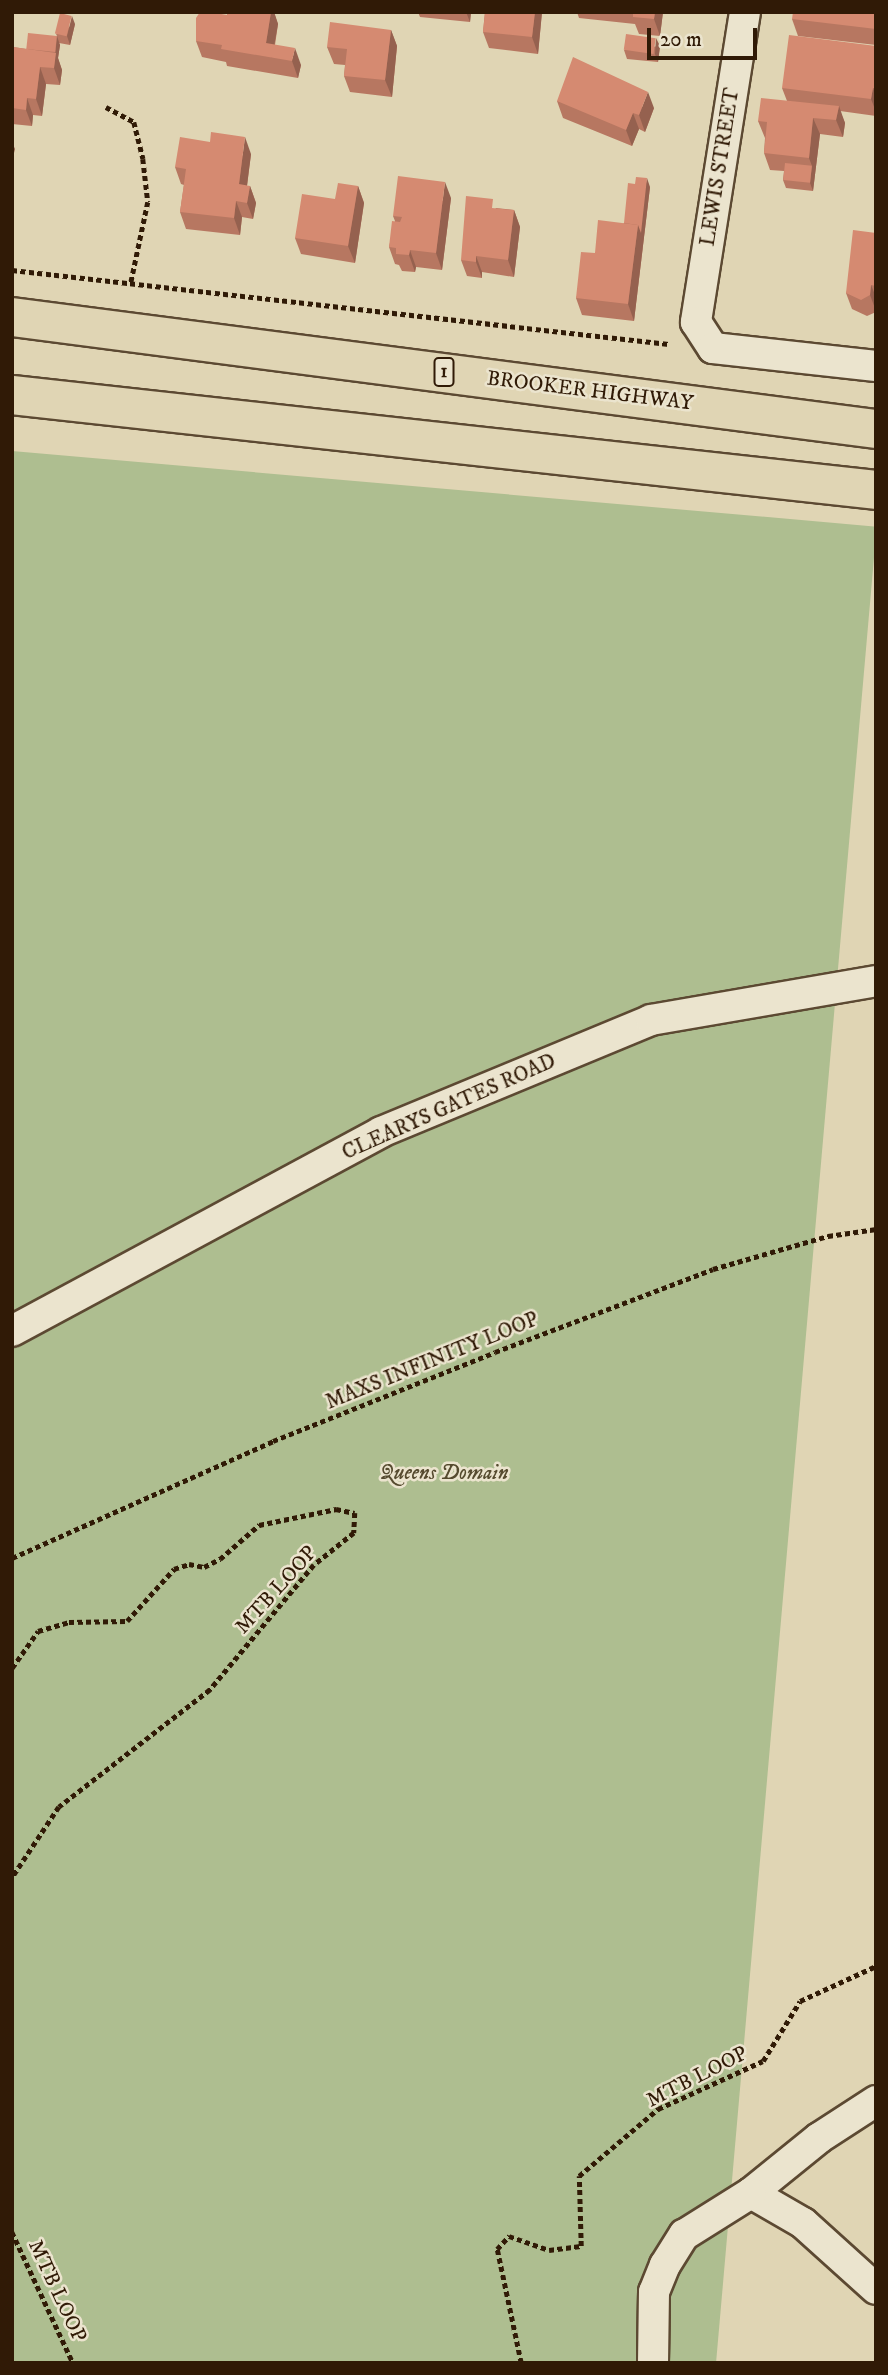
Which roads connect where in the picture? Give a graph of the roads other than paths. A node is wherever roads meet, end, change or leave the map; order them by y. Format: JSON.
{"nodes":[{"id":1,"x":745,"y":12,"type":"edge"},
{"id":2,"x":12,"y":317,"type":"edge"},
{"id":3,"x":876,"y":366,"type":"edge"},
{"id":4,"x":12,"y":395,"type":"edge"},
{"id":5,"x":876,"y":429,"type":"edge"},
{"id":6,"x":876,"y":490,"type":"edge"},
{"id":7,"x":876,"y":981,"type":"edge"},
{"id":8,"x":12,"y":1331,"type":"edge"},
{"id":9,"x":876,"y":2101,"type":"edge"},
{"id":10,"x":751,"y":2193,"type":"junction"},
{"id":11,"x":876,"y":2289,"type":"edge"},
{"id":12,"x":653,"y":2363,"type":"edge"}],
"edges":[{"from":1,"to":3,"type":"street","name":"LEWIS STREET"},
{"from":2,"to":5,"type":"highway","name":"BROOKER HIGHWAY","number":"1"},
{"from":4,"to":6,"type":"highway"},
{"from":7,"to":8,"type":"street","name":"CLEARYS GATES ROAD"},
{"from":9,"to":10,"type":"street"},
{"from":10,"to":11,"type":"street"},
{"from":10,"to":12,"type":"street"}]}
